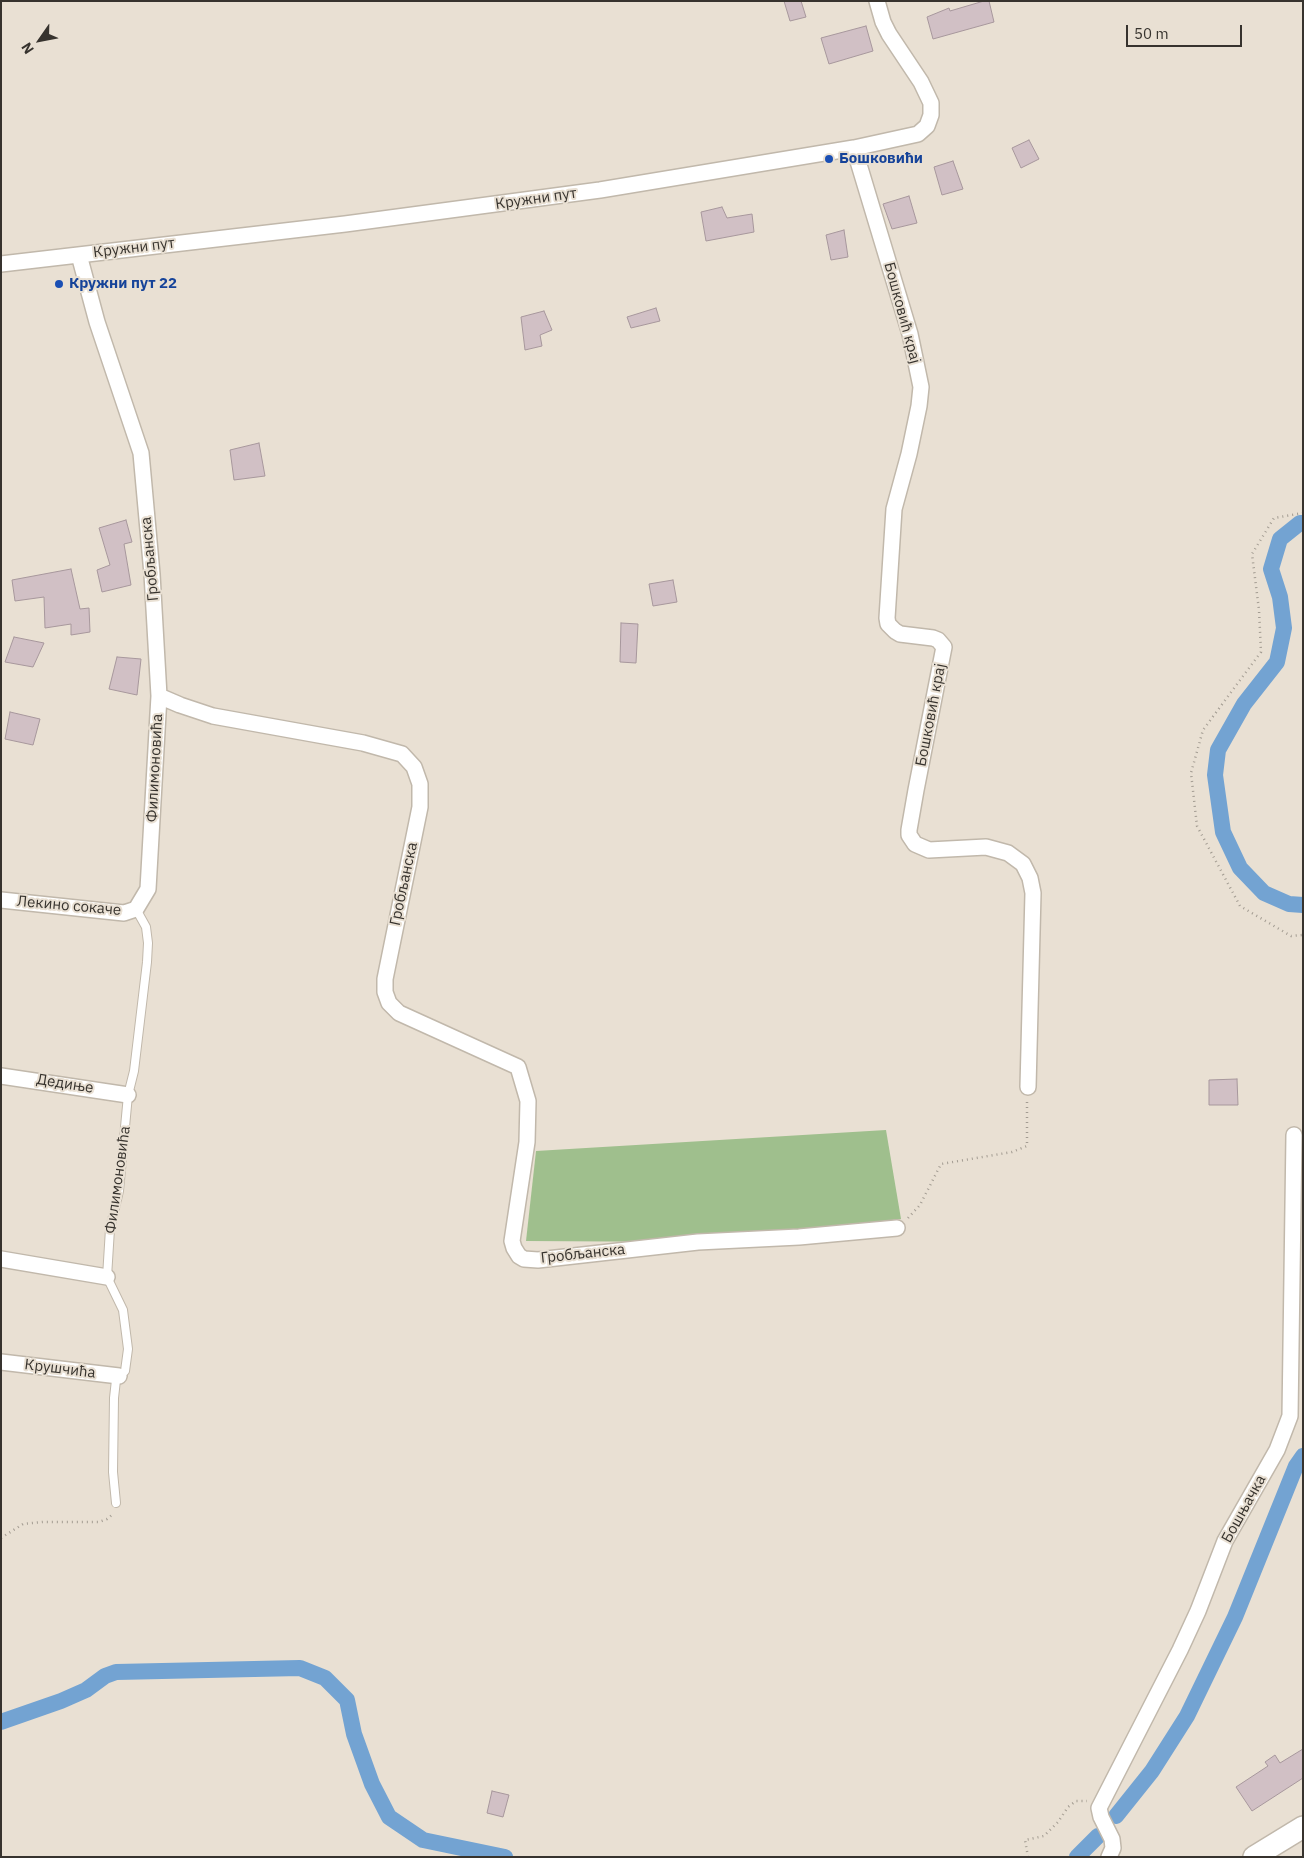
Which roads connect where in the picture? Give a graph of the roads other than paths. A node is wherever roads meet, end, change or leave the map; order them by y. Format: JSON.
{"nodes":[{"id":1,"x":877,"y":1,"type":"edge"},
{"id":2,"x":854,"y":148,"type":"junction"},
{"id":3,"x":79,"y":255,"type":"junction"},
{"id":4,"x":1,"y":264,"type":"edge"},
{"id":5,"x":159,"y":696,"type":"junction"},
{"id":6,"x":1,"y":900,"type":"edge"},
{"id":7,"x":136,"y":909,"type":"junction"},
{"id":8,"x":1,"y":1076,"type":"edge"},
{"id":9,"x":1028,"y":1087,"type":"road end"},
{"id":10,"x":128,"y":1094,"type":"junction"},
{"id":11,"x":1294,"y":1135,"type":"dead end"},
{"id":12,"x":897,"y":1228,"type":"road end"},
{"id":13,"x":1,"y":1260,"type":"edge"},
{"id":14,"x":107,"y":1277,"type":"junction"},
{"id":15,"x":1,"y":1362,"type":"edge"},
{"id":16,"x":120,"y":1376,"type":"junction"},
{"id":17,"x":116,"y":1503,"type":"road end"},
{"id":18,"x":1303,"y":1827,"type":"edge"},
{"id":19,"x":1109,"y":1857,"type":"edge"},
{"id":20,"x":1254,"y":1857,"type":"edge"}],
"edges":[{"from":1,"to":2,"type":"street","name":"Кружни пут"},
{"from":2,"to":3,"type":"street","name":"Кружни пут"},
{"from":2,"to":9,"type":"street","name":"Бошковић крај"},
{"from":3,"to":4,"type":"street","name":"Кружни пут"},
{"from":3,"to":5,"type":"street","name":"Гробљанска"},
{"from":5,"to":7,"type":"street","name":"Филимоновића"},
{"from":5,"to":12,"type":"street","name":"Гробљанска"},
{"from":6,"to":7,"type":"street","name":"Лекино сокаче"},
{"from":7,"to":10,"type":"lane","name":"Филимоновића"},
{"from":8,"to":10,"type":"street","name":"Дедиње"},
{"from":10,"to":14,"type":"lane","name":"Филимоновића"},
{"from":11,"to":19,"type":"street","name":"Бошњачка"},
{"from":13,"to":14,"type":"street"},
{"from":14,"to":16,"type":"lane","name":"Филимоновића"},
{"from":15,"to":16,"type":"street","name":"Крушчића"},
{"from":16,"to":17,"type":"lane","name":"Филимоновића"},
{"from":18,"to":20,"type":"main road"}]}
